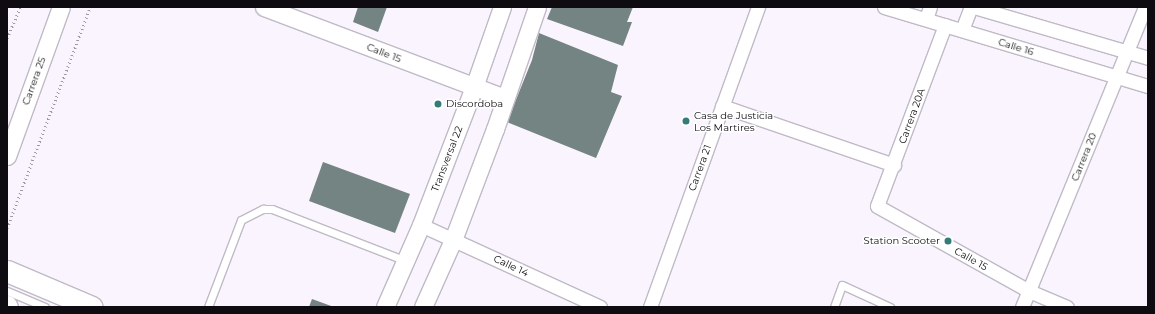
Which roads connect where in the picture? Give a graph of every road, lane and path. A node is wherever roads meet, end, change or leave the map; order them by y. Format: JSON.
{"nodes":[{"id":1,"x":20,"y":7,"type":"edge"},
{"id":2,"x":62,"y":7,"type":"edge"},
{"id":3,"x":90,"y":7,"type":"edge"},
{"id":4,"x":264,"y":7,"type":"edge"},
{"id":5,"x":502,"y":7,"type":"edge"},
{"id":6,"x":537,"y":7,"type":"edge"},
{"id":7,"x":758,"y":7,"type":"edge"},
{"id":8,"x":884,"y":7,"type":"edge"},
{"id":9,"x":972,"y":7,"type":"edge"},
{"id":10,"x":1145,"y":7,"type":"edge"},
{"id":11,"x":928,"y":13,"type":"edge"},
{"id":12,"x":944,"y":25,"type":"junction"},
{"id":13,"x":962,"y":30,"type":"junction"},
{"id":14,"x":7,"y":38,"type":"edge"},
{"id":15,"x":1127,"y":52,"type":"junction"},
{"id":16,"x":1148,"y":58,"type":"edge"},
{"id":17,"x":1117,"y":77,"type":"junction"},
{"id":18,"x":1148,"y":86,"type":"edge"},
{"id":19,"x":474,"y":87,"type":"junction"},
{"id":20,"x":505,"y":98,"type":"junction"},
{"id":21,"x":722,"y":106,"type":"junction"},
{"id":22,"x":7,"y":156,"type":"edge"},
{"id":23,"x":894,"y":165,"type":"junction"},
{"id":24,"x":877,"y":206,"type":"joint"},
{"id":25,"x":421,"y":225,"type":"junction"},
{"id":26,"x":7,"y":228,"type":"edge"},
{"id":27,"x":452,"y":240,"type":"junction"},
{"id":28,"x":406,"y":261,"type":"junction"},
{"id":29,"x":7,"y":271,"type":"edge"},
{"id":30,"x":7,"y":291,"type":"edge"},
{"id":31,"x":1029,"y":291,"type":"junction"},
{"id":32,"x":873,"y":300,"type":"junction"},
{"id":33,"x":45,"y":307,"type":"edge"},
{"id":34,"x":92,"y":307,"type":"edge"},
{"id":35,"x":208,"y":307,"type":"edge"},
{"id":36,"x":385,"y":307,"type":"edge"},
{"id":37,"x":423,"y":307,"type":"edge"},
{"id":38,"x":600,"y":307,"type":"edge"},
{"id":39,"x":650,"y":307,"type":"edge"},
{"id":40,"x":834,"y":307,"type":"edge"},
{"id":41,"x":870,"y":307,"type":"edge"},
{"id":42,"x":890,"y":307,"type":"edge"},
{"id":43,"x":1022,"y":307,"type":"edge"},
{"id":44,"x":1066,"y":307,"type":"edge"}],
"edges":[{"from":1,"to":14,"type":"path"},
{"from":2,"to":22,"type":"street","name":"Carrera 25"},
{"from":3,"to":26,"type":"path"},
{"from":4,"to":19,"type":"street","name":"Calle 15"},
{"from":5,"to":19,"type":"street","name":"Transversal 22"},
{"from":6,"to":20,"type":"street"},
{"from":7,"to":21,"type":"street","name":"Carrera 21"},
{"from":8,"to":11,"type":"street","name":"Calle 16"},
{"from":9,"to":13,"type":"street"},
{"from":9,"to":15,"type":"street"},
{"from":10,"to":15,"type":"street","name":"Carrera 20"},
{"from":11,"to":12,"type":"street","name":"Calle 16"},
{"from":12,"to":13,"type":"street","name":"Calle 16"},
{"from":12,"to":23,"type":"street","name":"Carrera 20A"},
{"from":13,"to":17,"type":"street","name":"Calle 16"},
{"from":15,"to":16,"type":"street"},
{"from":15,"to":17,"type":"street","name":"Carrera 20"},
{"from":17,"to":18,"type":"street","name":"Calle 16"},
{"from":17,"to":31,"type":"street","name":"Carrera 20"},
{"from":19,"to":20,"type":"street","name":"Calle 15"},
{"from":19,"to":25,"type":"street","name":"Transversal 22"},
{"from":20,"to":27,"type":"street"},
{"from":21,"to":23,"type":"street"},
{"from":21,"to":39,"type":"street","name":"Carrera 21"},
{"from":23,"to":24,"type":"street","name":"Carrera 20A"},
{"from":24,"to":31,"type":"street","name":"Calle 15"},
{"from":25,"to":27,"type":"street","name":"Calle 14"},
{"from":25,"to":28,"type":"street","name":"Transversal 22"},
{"from":27,"to":37,"type":"street"},
{"from":27,"to":38,"type":"street","name":"Calle 14"},
{"from":28,"to":35,"type":"lane"},
{"from":28,"to":36,"type":"street","name":"Transversal 22"},
{"from":29,"to":34,"type":"main road"},
{"from":30,"to":33,"type":"lane"},
{"from":31,"to":43,"type":"street","name":"Carrera 20"},
{"from":31,"to":44,"type":"street","name":"Calle 15"},
{"from":32,"to":40,"type":"lane"},
{"from":32,"to":41,"type":"lane"},
{"from":32,"to":42,"type":"lane"}]}
